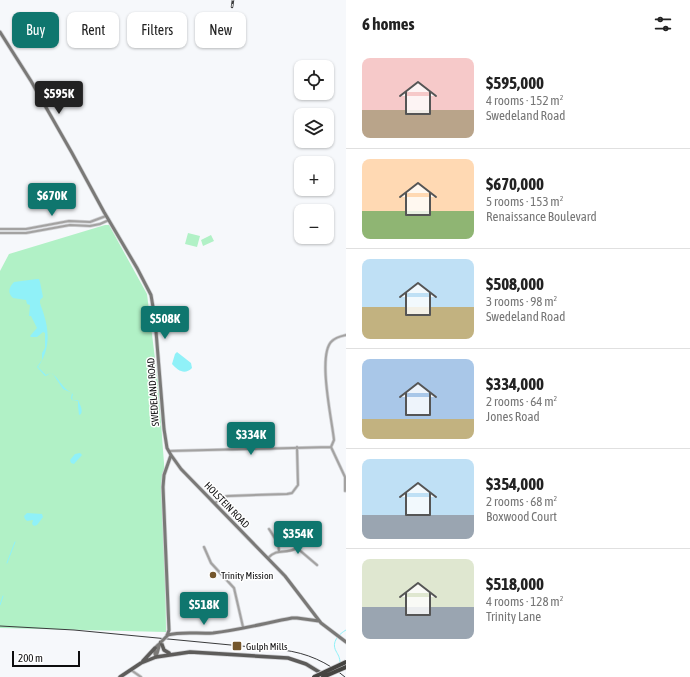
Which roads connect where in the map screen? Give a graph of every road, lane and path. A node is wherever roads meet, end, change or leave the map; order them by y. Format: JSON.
{"nodes":[{"id":1,"x":0,"y":33,"type":"edge"},
{"id":2,"x":106,"y":216,"type":"junction"},
{"id":3,"x":108,"y":220,"type":"junction"},
{"id":4,"x":0,"y":229,"type":"edge"},
{"id":5,"x":0,"y":233,"type":"edge"},
{"id":6,"x":346,"y":334,"type":"edge"},
{"id":7,"x":297,"y":447,"type":"junction"},
{"id":8,"x":330,"y":447,"type":"junction"},
{"id":9,"x":169,"y":452,"type":"junction"},
{"id":10,"x":171,"y":455,"type":"junction"},
{"id":11,"x":346,"y":477,"type":"edge"},
{"id":12,"x":345,"y":491,"type":"edge"},
{"id":13,"x":214,"y":504,"type":"junction"},
{"id":14,"x":269,"y":529,"type":"dead end"},
{"id":15,"x":316,"y":529,"type":"dead end"},
{"id":16,"x":204,"y":547,"type":"dead end"},
{"id":17,"x":297,"y":548,"type":"junction"},
{"id":18,"x":279,"y":552,"type":"junction"},
{"id":19,"x":267,"y":559,"type":"junction"},
{"id":20,"x":317,"y":565,"type":"dead end"},
{"id":21,"x":319,"y":621,"type":"junction"},
{"id":22,"x":169,"y":626,"type":"junction"},
{"id":23,"x":243,"y":627,"type":"junction"},
{"id":24,"x":178,"y":633,"type":"junction"},
{"id":25,"x":167,"y":635,"type":"junction"},
{"id":26,"x":161,"y":642,"type":"junction"},
{"id":27,"x":346,"y":642,"type":"edge"},
{"id":28,"x":155,"y":648,"type":"junction"},
{"id":29,"x":170,"y":654,"type":"junction"},
{"id":30,"x":156,"y":657,"type":"junction"},
{"id":31,"x":346,"y":662,"type":"edge"},
{"id":32,"x":141,"y":663,"type":"junction"},
{"id":33,"x":346,"y":667,"type":"edge"},
{"id":34,"x":130,"y":670,"type":"junction"},
{"id":35,"x":120,"y":677,"type":"edge"},
{"id":36,"x":141,"y":677,"type":"edge"},
{"id":37,"x":314,"y":677,"type":"edge"},
{"id":38,"x":325,"y":677,"type":"edge"}],
"edges":[{"from":1,"to":2,"type":"main road","name":"SWEDELAND ROAD"},
{"from":2,"to":3,"type":"main road","name":"SWEDELAND ROAD"},
{"from":2,"to":4,"type":"street"},
{"from":3,"to":5,"type":"street"},
{"from":3,"to":9,"type":"main road","name":"SWEDELAND ROAD"},
{"from":6,"to":8,"type":"street"},
{"from":7,"to":8,"type":"street"},
{"from":7,"to":9,"type":"street"},
{"from":7,"to":13,"type":"street"},
{"from":8,"to":11,"type":"street"},
{"from":9,"to":10,"type":"main road","name":"SWEDELAND ROAD"},
{"from":10,"to":13,"type":"main road","name":"HOLSTEIN ROAD"},
{"from":10,"to":22,"type":"main road"},
{"from":11,"to":12,"type":"street"},
{"from":13,"to":19,"type":"main road","name":"HOLSTEIN ROAD"},
{"from":14,"to":18,"type":"street"},
{"from":15,"to":17,"type":"street"},
{"from":16,"to":23,"type":"street"},
{"from":17,"to":18,"type":"street"},
{"from":17,"to":20,"type":"street"},
{"from":18,"to":19,"type":"street"},
{"from":19,"to":21,"type":"main road","name":"HOLSTEIN ROAD"},
{"from":21,"to":23,"type":"main road"},
{"from":21,"to":27,"type":"main road","name":"HOLSTEIN ROAD"},
{"from":22,"to":24,"type":"main road"},
{"from":22,"to":25,"type":"main road"},
{"from":23,"to":24,"type":"main road"},
{"from":24,"to":25,"type":"main road"},
{"from":25,"to":26,"type":"main road","bridge":true},
{"from":26,"to":28,"type":"main road"},
{"from":26,"to":29,"type":"main road"},
{"from":26,"to":30,"type":"main road"},
{"from":28,"to":30,"type":"main road"},
{"from":28,"to":32,"type":"main road"},
{"from":29,"to":30,"type":"main road"},
{"from":29,"to":38,"type":"main road"},
{"from":30,"to":32,"type":"main road"},
{"from":31,"to":37,"type":"highway","bridge":true},
{"from":32,"to":34,"type":"main road"},
{"from":33,"to":38,"type":"highway","bridge":true},
{"from":34,"to":35,"type":"main road"},
{"from":34,"to":36,"type":"street"}]}
